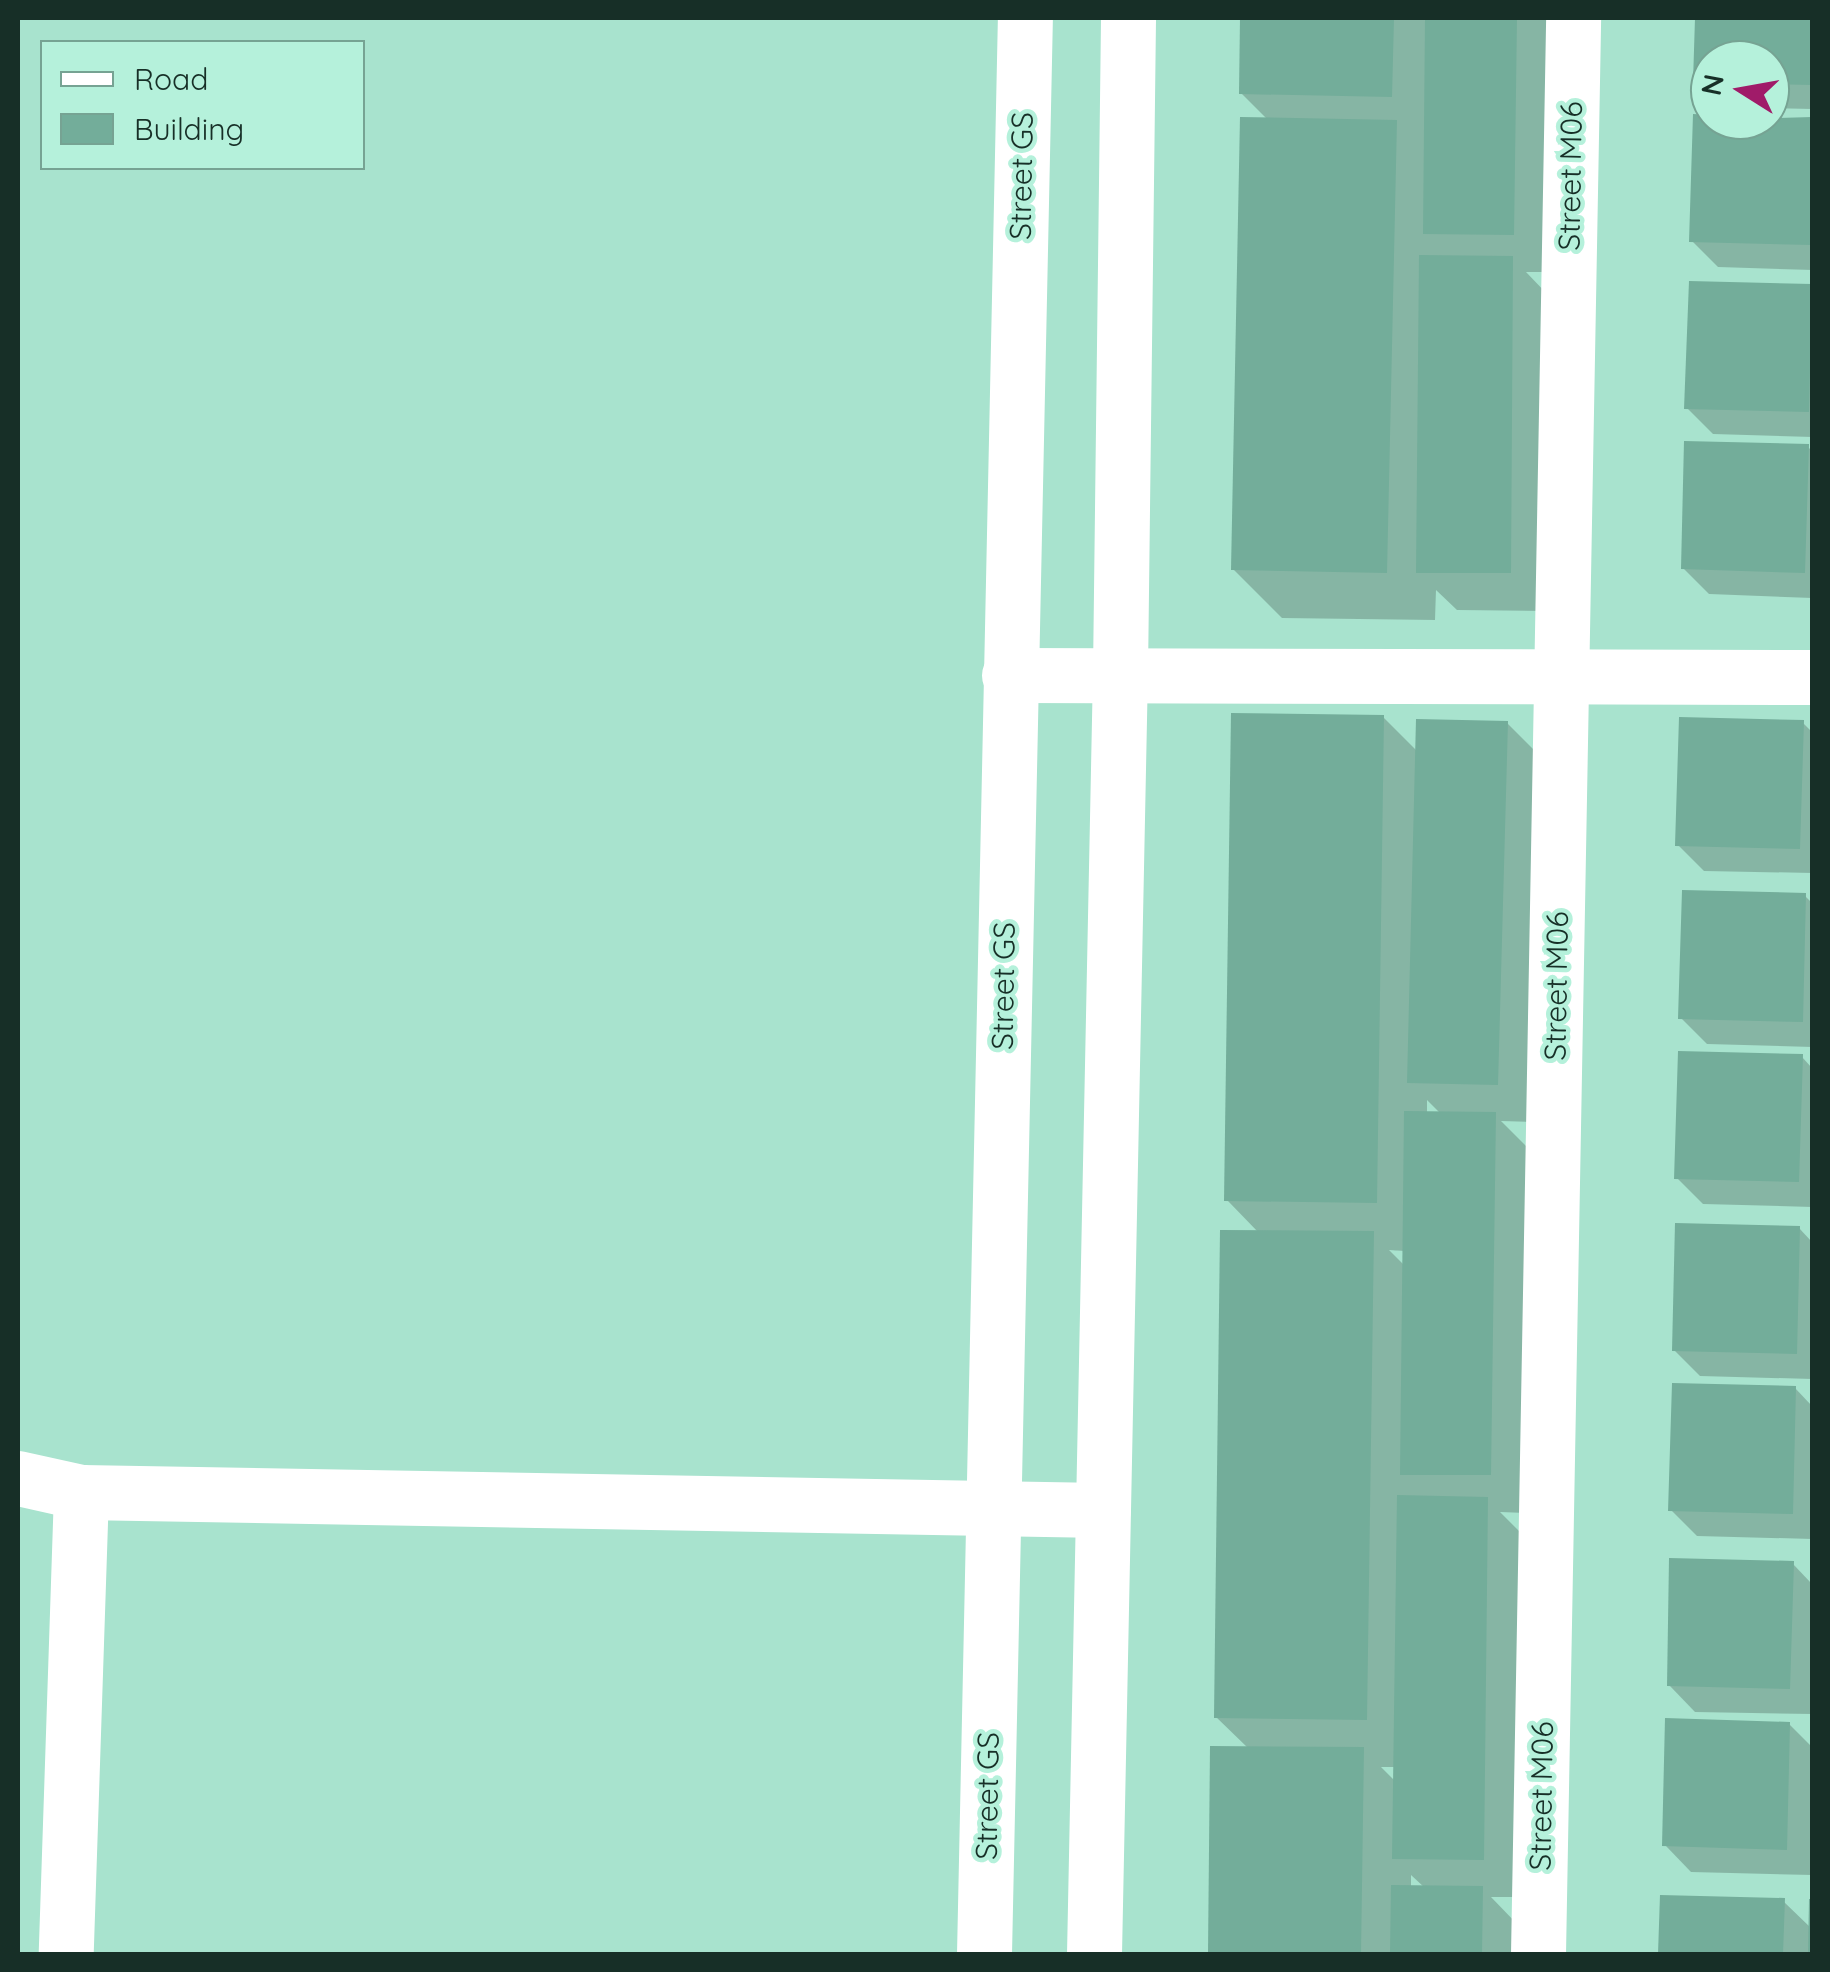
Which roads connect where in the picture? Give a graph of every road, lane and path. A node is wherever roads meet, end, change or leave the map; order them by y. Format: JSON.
{"nodes":[{"id":1,"x":1025,"y":18,"type":"edge"},
{"id":2,"x":1128,"y":18,"type":"edge"},
{"id":3,"x":1573,"y":18,"type":"edge"},
{"id":4,"x":1120,"y":673,"type":"junction"},
{"id":5,"x":1008,"y":675,"type":"junction"},
{"id":6,"x":1561,"y":676,"type":"junction"},
{"id":7,"x":1812,"y":677,"type":"edge"},
{"id":8,"x":18,"y":1478,"type":"edge"},
{"id":9,"x":81,"y":1492,"type":"junction"},
{"id":10,"x":993,"y":1506,"type":"junction"},
{"id":11,"x":1103,"y":1510,"type":"junction"},
{"id":12,"x":66,"y":1954,"type":"edge"},
{"id":13,"x":984,"y":1954,"type":"edge"},
{"id":14,"x":1094,"y":1954,"type":"edge"},
{"id":15,"x":1538,"y":1954,"type":"edge"}],
"edges":[{"from":1,"to":5,"type":"street","name":"Street GS"},
{"from":2,"to":4,"type":"street"},
{"from":3,"to":6,"type":"street","name":"Street M06"},
{"from":4,"to":5,"type":"street"},
{"from":4,"to":6,"type":"street"},
{"from":4,"to":11,"type":"street"},
{"from":5,"to":10,"type":"street","name":"Street GS"},
{"from":6,"to":7,"type":"street"},
{"from":6,"to":15,"type":"street","name":"Street M06"},
{"from":8,"to":9,"type":"street"},
{"from":9,"to":10,"type":"street"},
{"from":9,"to":12,"type":"street"},
{"from":10,"to":11,"type":"street"},
{"from":10,"to":13,"type":"street","name":"Street GS"},
{"from":11,"to":14,"type":"street"}]}
